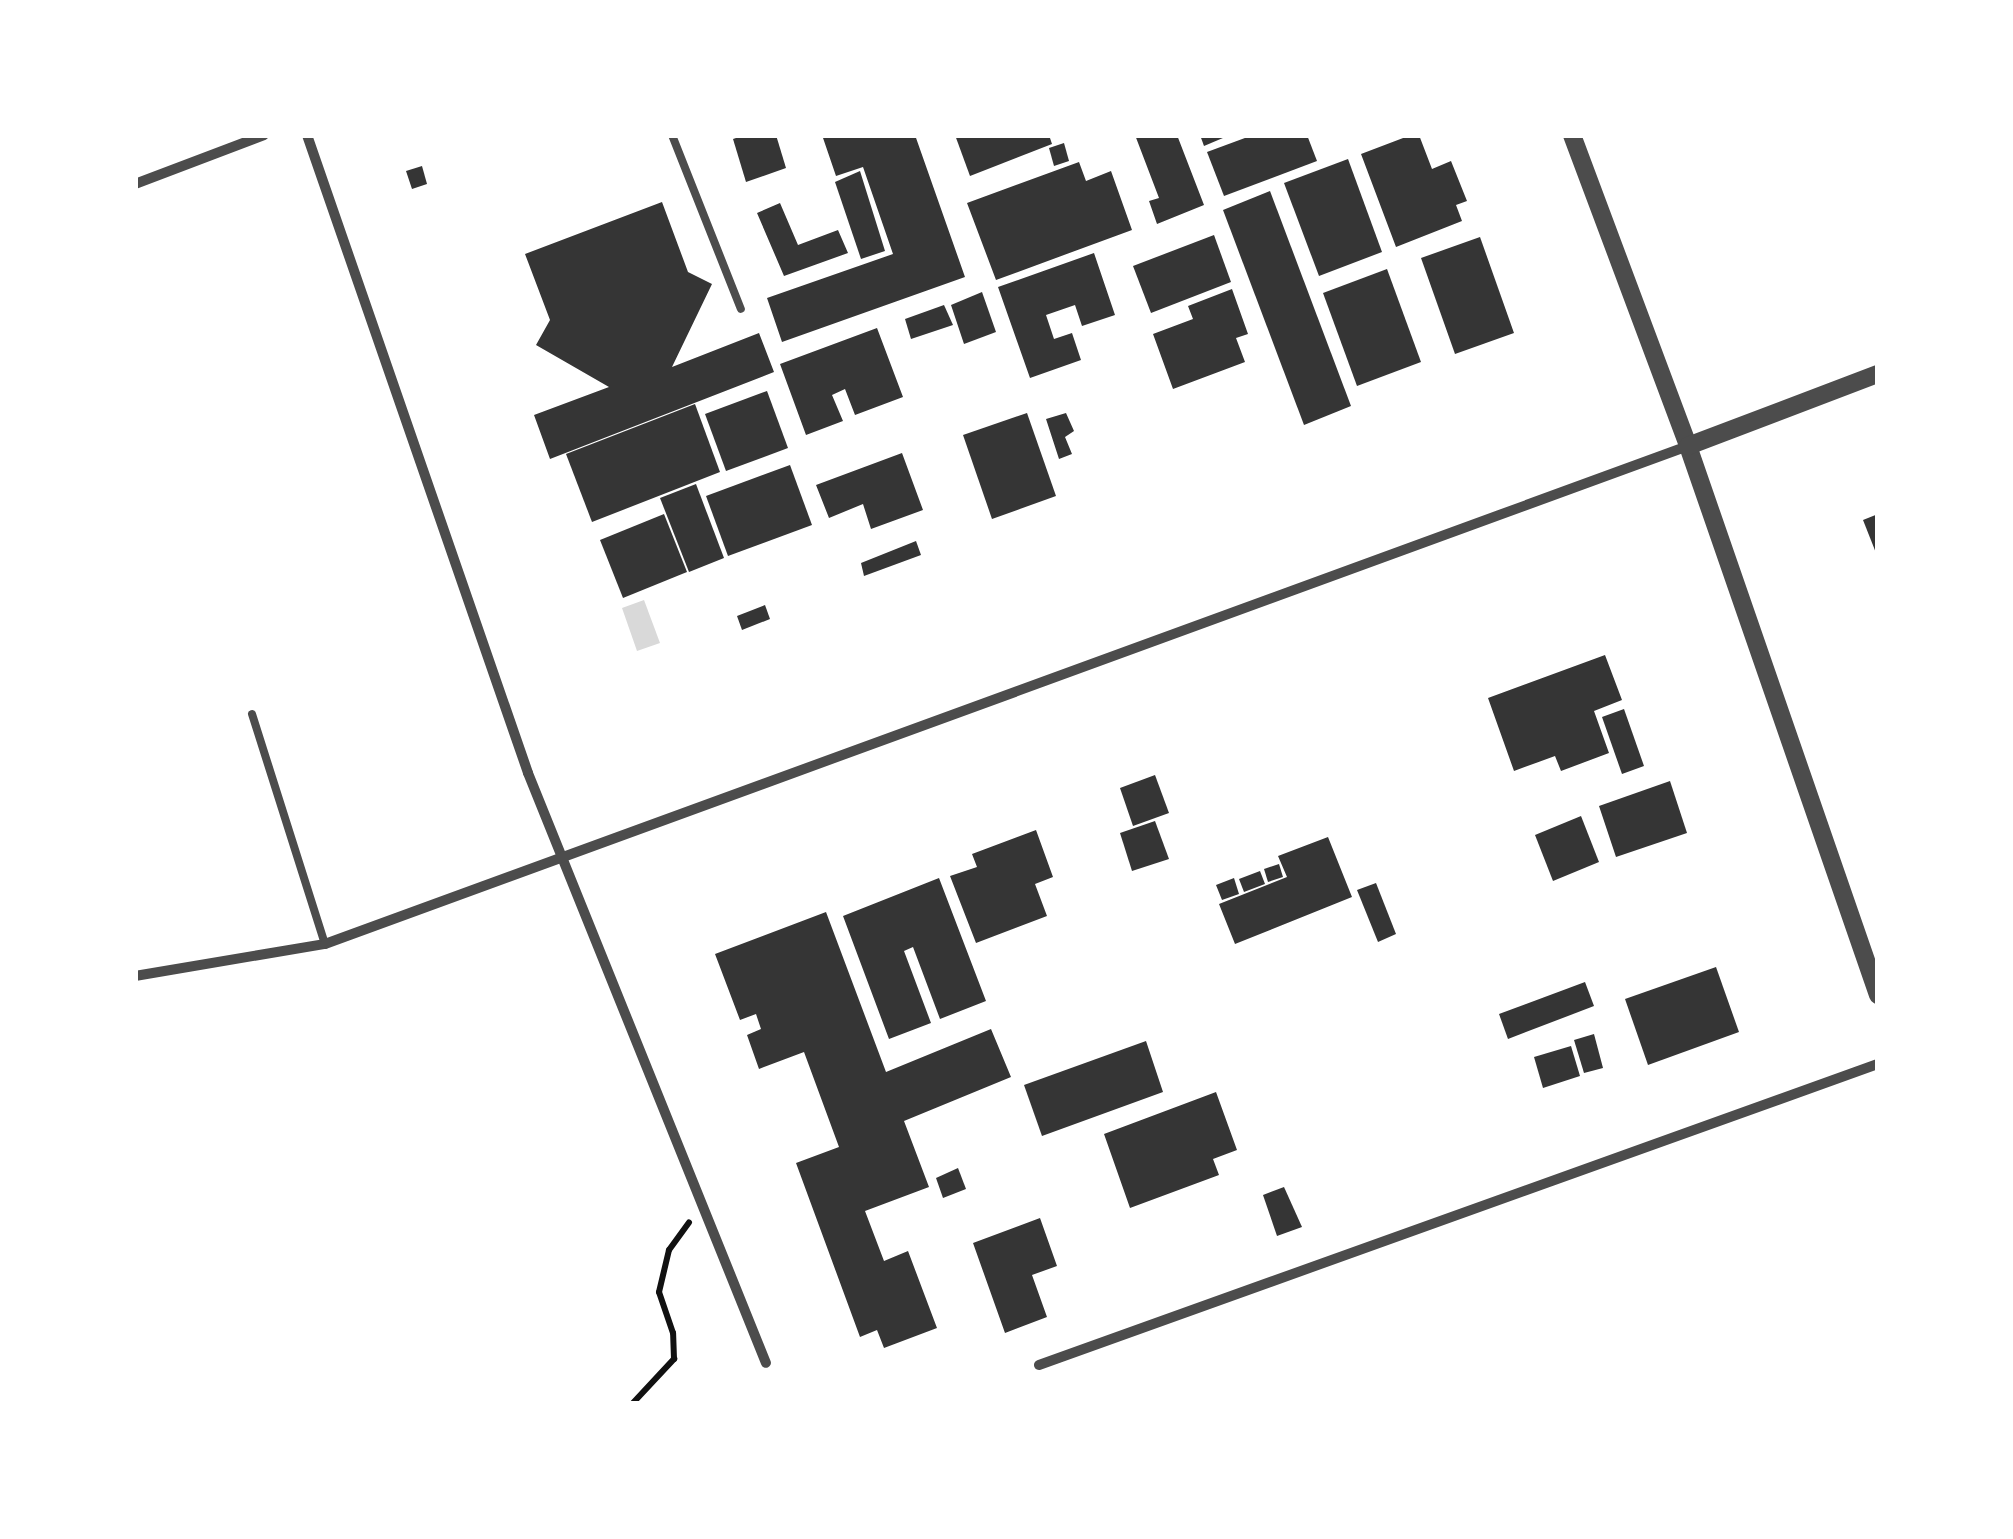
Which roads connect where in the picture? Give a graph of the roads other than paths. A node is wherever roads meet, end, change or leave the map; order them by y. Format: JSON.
{"nodes":[{"id":1,"x":264,"y":135,"type":"edge"},
{"id":2,"x":307,"y":135,"type":"edge"},
{"id":3,"x":672,"y":135,"type":"edge"},
{"id":4,"x":1572,"y":135,"type":"edge"},
{"id":5,"x":135,"y":184,"type":"edge"},
{"id":6,"x":740,"y":310,"type":"dead end"},
{"id":7,"x":1878,"y":374,"type":"edge"},
{"id":8,"x":1688,"y":446,"type":"junction"},
{"id":9,"x":252,"y":714,"type":"dead end"},
{"id":10,"x":564,"y":860,"type":"junction"},
{"id":11,"x":325,"y":944,"type":"junction"},
{"id":12,"x":135,"y":976,"type":"edge"},
{"id":13,"x":1878,"y":995,"type":"edge"},
{"id":14,"x":1878,"y":1064,"type":"edge"},
{"id":15,"x":766,"y":1364,"type":"dead end"},
{"id":16,"x":1039,"y":1365,"type":"dead end"}],
"edges":[{"from":1,"to":5,"type":"street"},
{"from":2,"to":10,"type":"street"},
{"from":3,"to":6,"type":"lane"},
{"from":4,"to":8,"type":"street"},
{"from":7,"to":8,"type":"street"},
{"from":8,"to":10,"type":"street"},
{"from":8,"to":13,"type":"street"},
{"from":9,"to":11,"type":"lane"},
{"from":10,"to":11,"type":"street"},
{"from":10,"to":15,"type":"street"},
{"from":11,"to":12,"type":"street"},
{"from":14,"to":16,"type":"street"}]}
